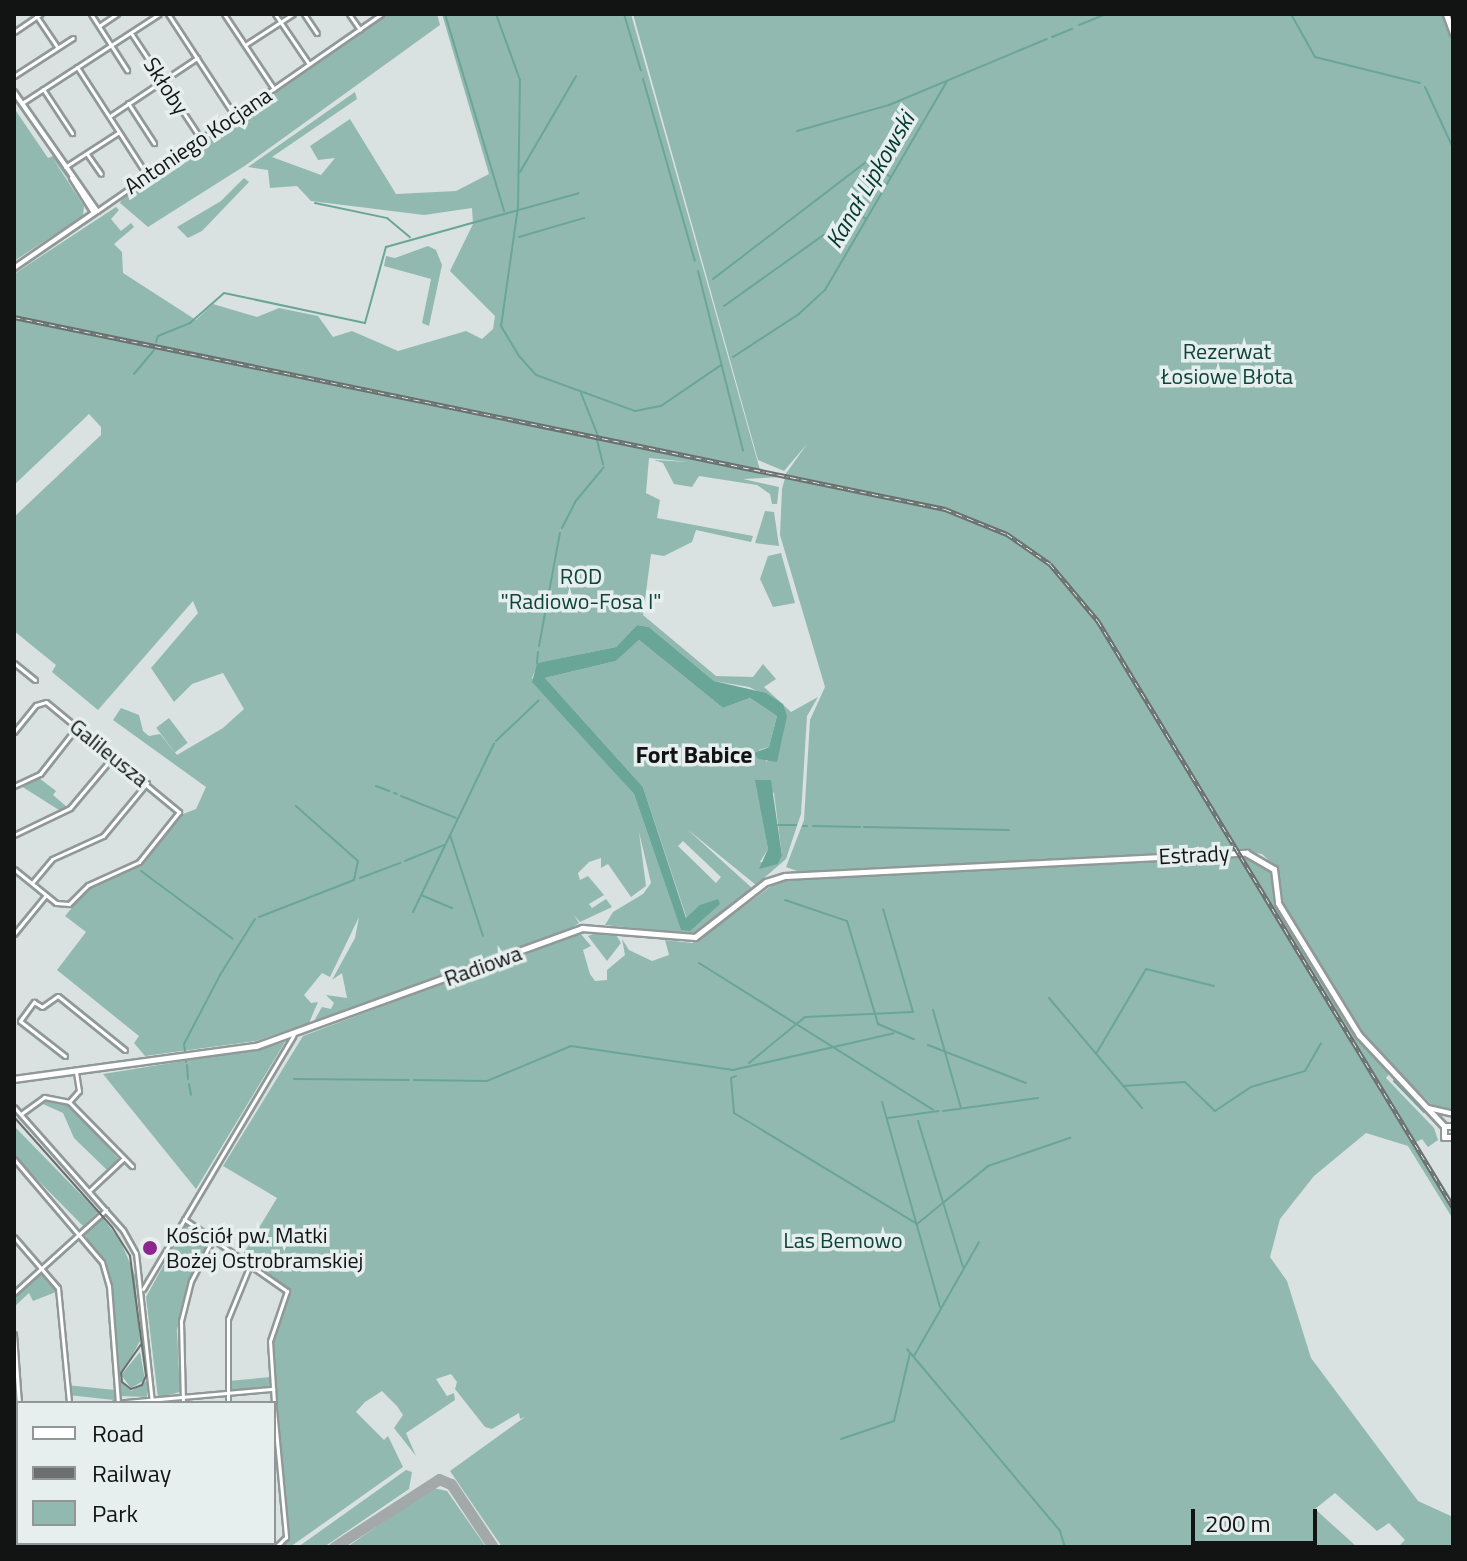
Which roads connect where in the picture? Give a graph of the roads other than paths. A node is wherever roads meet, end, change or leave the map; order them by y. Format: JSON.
{"nodes":[{"id":1,"x":91,"y":14,"type":"edge"},
{"id":2,"x":117,"y":14,"type":"edge"},
{"id":3,"x":159,"y":14,"type":"edge"},
{"id":4,"x":168,"y":14,"type":"edge"},
{"id":5,"x":224,"y":14,"type":"edge"},
{"id":6,"x":275,"y":14,"type":"edge"},
{"id":7,"x":293,"y":14,"type":"edge"},
{"id":8,"x":304,"y":14,"type":"edge"},
{"id":9,"x":349,"y":14,"type":"edge"},
{"id":10,"x":382,"y":14,"type":"edge"},
{"id":11,"x":1446,"y":14,"type":"edge"},
{"id":12,"x":37,"y":15,"type":"edge"},
{"id":13,"x":281,"y":22,"type":"junction"},
{"id":14,"x":99,"y":26,"type":"junction"},
{"id":15,"x":360,"y":30,"type":"junction"},
{"id":16,"x":14,"y":32,"type":"edge"},
{"id":17,"x":131,"y":33,"type":"junction"},
{"id":18,"x":317,"y":33,"type":"dead end"},
{"id":19,"x":1453,"y":33,"type":"edge"},
{"id":20,"x":73,"y":38,"type":"dead end"},
{"id":21,"x":112,"y":45,"type":"junction"},
{"id":22,"x":245,"y":45,"type":"junction"},
{"id":23,"x":57,"y":48,"type":"junction"},
{"id":24,"x":197,"y":58,"type":"junction"},
{"id":25,"x":309,"y":65,"type":"junction"},
{"id":26,"x":77,"y":67,"type":"junction"},
{"id":27,"x":127,"y":70,"type":"dead end"},
{"id":28,"x":14,"y":76,"type":"edge"},
{"id":29,"x":162,"y":81,"type":"junction"},
{"id":30,"x":43,"y":89,"type":"junction"},
{"id":31,"x":274,"y":89,"type":"junction"},
{"id":32,"x":14,"y":92,"type":"edge"},
{"id":33,"x":22,"y":103,"type":"junction"},
{"id":34,"x":128,"y":103,"type":"junction"},
{"id":35,"x":109,"y":116,"type":"junction"},
{"id":36,"x":234,"y":116,"type":"junction"},
{"id":37,"x":119,"y":132,"type":"junction"},
{"id":38,"x":72,"y":133,"type":"dead end"},
{"id":39,"x":201,"y":139,"type":"junction"},
{"id":40,"x":154,"y":143,"type":"dead end"},
{"id":41,"x":87,"y":153,"type":"junction"},
{"id":42,"x":65,"y":167,"type":"junction"},
{"id":43,"x":101,"y":174,"type":"dead end"},
{"id":44,"x":148,"y":175,"type":"junction"},
{"id":45,"x":95,"y":212,"type":"junction"},
{"id":46,"x":14,"y":268,"type":"edge"},
{"id":47,"x":14,"y":663,"type":"edge"},
{"id":48,"x":35,"y":680,"type":"dead end"},
{"id":49,"x":77,"y":727,"type":"junction"},
{"id":50,"x":14,"y":732,"type":"edge"},
{"id":51,"x":113,"y":756,"type":"junction"},
{"id":52,"x":147,"y":783,"type":"junction"},
{"id":53,"x":14,"y":786,"type":"edge"},
{"id":54,"x":14,"y":835,"type":"edge"},
{"id":55,"x":938,"y":868,"type":"joint"},
{"id":56,"x":14,"y":869,"type":"edge"},
{"id":57,"x":32,"y":883,"type":"junction"},
{"id":58,"x":46,"y":895,"type":"junction"},
{"id":59,"x":14,"y":934,"type":"edge"},
{"id":60,"x":293,"y":1033,"type":"junction"},
{"id":61,"x":125,"y":1050,"type":"dead end"},
{"id":62,"x":65,"y":1056,"type":"dead end"},
{"id":63,"x":76,"y":1071,"type":"junction"},
{"id":64,"x":14,"y":1080,"type":"edge"},
{"id":65,"x":69,"y":1102,"type":"junction"},
{"id":66,"x":14,"y":1107,"type":"edge"},
{"id":67,"x":1427,"y":1108,"type":"junction"},
{"id":68,"x":21,"y":1114,"type":"junction"},
{"id":69,"x":1453,"y":1114,"type":"edge"},
{"id":70,"x":1444,"y":1126,"type":"junction"},
{"id":71,"x":1453,"y":1126,"type":"edge"},
{"id":72,"x":1453,"y":1137,"type":"edge"},
{"id":73,"x":125,"y":1158,"type":"junction"},
{"id":74,"x":14,"y":1159,"type":"edge"},
{"id":75,"x":132,"y":1166,"type":"dead end"},
{"id":76,"x":89,"y":1191,"type":"junction"},
{"id":77,"x":106,"y":1210,"type":"junction"},
{"id":78,"x":184,"y":1219,"type":"junction"},
{"id":79,"x":81,"y":1232,"type":"junction"},
{"id":80,"x":14,"y":1237,"type":"edge"},
{"id":81,"x":213,"y":1239,"type":"junction"},
{"id":82,"x":250,"y":1265,"type":"junction"},
{"id":83,"x":43,"y":1267,"type":"junction"},
{"id":84,"x":156,"y":1268,"type":"junction"},
{"id":85,"x":141,"y":1271,"type":"junction"},
{"id":86,"x":143,"y":1289,"type":"junction"},
{"id":87,"x":14,"y":1293,"type":"edge"},
{"id":88,"x":14,"y":1334,"type":"edge"},
{"id":89,"x":273,"y":1389,"type":"junction"},
{"id":90,"x":228,"y":1395,"type":"junction"},
{"id":91,"x":183,"y":1400,"type":"edge"},
{"id":92,"x":19,"y":1401,"type":"edge"},
{"id":93,"x":69,"y":1401,"type":"edge"},
{"id":94,"x":117,"y":1401,"type":"edge"},
{"id":95,"x":152,"y":1401,"type":"edge"},
{"id":96,"x":228,"y":1401,"type":"edge"},
{"id":97,"x":274,"y":1401,"type":"edge"},
{"id":98,"x":276,"y":1430,"type":"edge"},
{"id":99,"x":276,"y":1547,"type":"edge"}],
"edges":[{"from":1,"to":14,"type":"street"},
{"from":2,"to":14,"type":"street"},
{"from":3,"to":17,"type":"street"},
{"from":4,"to":24,"type":"street"},
{"from":5,"to":22,"type":"street"},
{"from":6,"to":13,"type":"street"},
{"from":7,"to":13,"type":"street"},
{"from":8,"to":18,"type":"street"},
{"from":9,"to":15,"type":"street"},
{"from":10,"to":15,"type":"street","name":"Antoniego Kocjana"},
{"from":11,"to":19,"type":"main road"},
{"from":12,"to":16,"type":"street"},
{"from":12,"to":23,"type":"street"},
{"from":13,"to":22,"type":"street"},
{"from":13,"to":25,"type":"street"},
{"from":14,"to":21,"type":"street"},
{"from":15,"to":25,"type":"street","name":"Antoniego Kocjana"},
{"from":17,"to":21,"type":"street"},
{"from":17,"to":29,"type":"street","name":"Skłoby"},
{"from":20,"to":23,"type":"street"},
{"from":21,"to":26,"type":"street"},
{"from":21,"to":27,"type":"street"},
{"from":22,"to":31,"type":"street"},
{"from":23,"to":28,"type":"street"},
{"from":24,"to":29,"type":"street"},
{"from":24,"to":36,"type":"street"},
{"from":25,"to":31,"type":"street","name":"Antoniego Kocjana"},
{"from":26,"to":30,"type":"street"},
{"from":26,"to":35,"type":"street"},
{"from":29,"to":34,"type":"street"},
{"from":29,"to":39,"type":"street","name":"Skłoby"},
{"from":30,"to":33,"type":"street"},
{"from":30,"to":38,"type":"street"},
{"from":31,"to":36,"type":"street","name":"Antoniego Kocjana"},
{"from":32,"to":33,"type":"street"},
{"from":33,"to":42,"type":"street"},
{"from":34,"to":35,"type":"street"},
{"from":34,"to":40,"type":"street"},
{"from":35,"to":37,"type":"street"},
{"from":36,"to":39,"type":"street","name":"Antoniego Kocjana"},
{"from":37,"to":41,"type":"street"},
{"from":37,"to":44,"type":"street"},
{"from":39,"to":44,"type":"street","name":"Antoniego Kocjana"},
{"from":41,"to":42,"type":"street"},
{"from":41,"to":43,"type":"street"},
{"from":42,"to":45,"type":"street"},
{"from":44,"to":45,"type":"street","name":"Antoniego Kocjana"},
{"from":45,"to":46,"type":"street","name":"Antoniego Kocjana"},
{"from":47,"to":48,"type":"street"},
{"from":49,"to":50,"type":"street","name":"Galileusza"},
{"from":49,"to":51,"type":"street","name":"Galileusza"},
{"from":49,"to":53,"type":"street"},
{"from":51,"to":52,"type":"street","name":"Galileusza"},
{"from":51,"to":54,"type":"street"},
{"from":52,"to":57,"type":"street"},
{"from":52,"to":58,"type":"street","name":"Galileusza"},
{"from":55,"to":60,"type":"main road","name":"Radiowa"},
{"from":55,"to":67,"type":"main road","name":"Estrady"},
{"from":56,"to":57,"type":"street"},
{"from":57,"to":58,"type":"street"},
{"from":58,"to":59,"type":"street"},
{"from":60,"to":63,"type":"main road","name":"Radiowa"},
{"from":60,"to":78,"type":"street"},
{"from":61,"to":62,"type":"street"},
{"from":63,"to":64,"type":"main road","name":"Radiowa"},
{"from":63,"to":65,"type":"street"},
{"from":65,"to":68,"type":"street"},
{"from":65,"to":73,"type":"street"},
{"from":66,"to":68,"type":"street"},
{"from":67,"to":69,"type":"street"},
{"from":67,"to":70,"type":"main road","name":"Estrady"},
{"from":68,"to":76,"type":"street"},
{"from":70,"to":71,"type":"main road"},
{"from":70,"to":72,"type":"main road","name":"Estrady"},
{"from":73,"to":75,"type":"street"},
{"from":73,"to":76,"type":"street"},
{"from":74,"to":79,"type":"street"},
{"from":76,"to":77,"type":"street"},
{"from":77,"to":79,"type":"street"},
{"from":77,"to":85,"type":"street"},
{"from":78,"to":81,"type":"street"},
{"from":78,"to":84,"type":"street"},
{"from":79,"to":83,"type":"street"},
{"from":79,"to":94,"type":"street"},
{"from":80,"to":83,"type":"street"},
{"from":81,"to":82,"type":"street"},
{"from":81,"to":91,"type":"street"},
{"from":82,"to":89,"type":"street"},
{"from":82,"to":90,"type":"street"},
{"from":83,"to":87,"type":"street"},
{"from":83,"to":93,"type":"street"},
{"from":84,"to":85,"type":"street"},
{"from":84,"to":86,"type":"street"},
{"from":85,"to":86,"type":"street"},
{"from":86,"to":95,"type":"street"},
{"from":88,"to":92,"type":"street"},
{"from":89,"to":90,"type":"street"},
{"from":89,"to":97,"type":"street"},
{"from":90,"to":91,"type":"street"},
{"from":90,"to":96,"type":"street"},
{"from":98,"to":99,"type":"street"}]}
